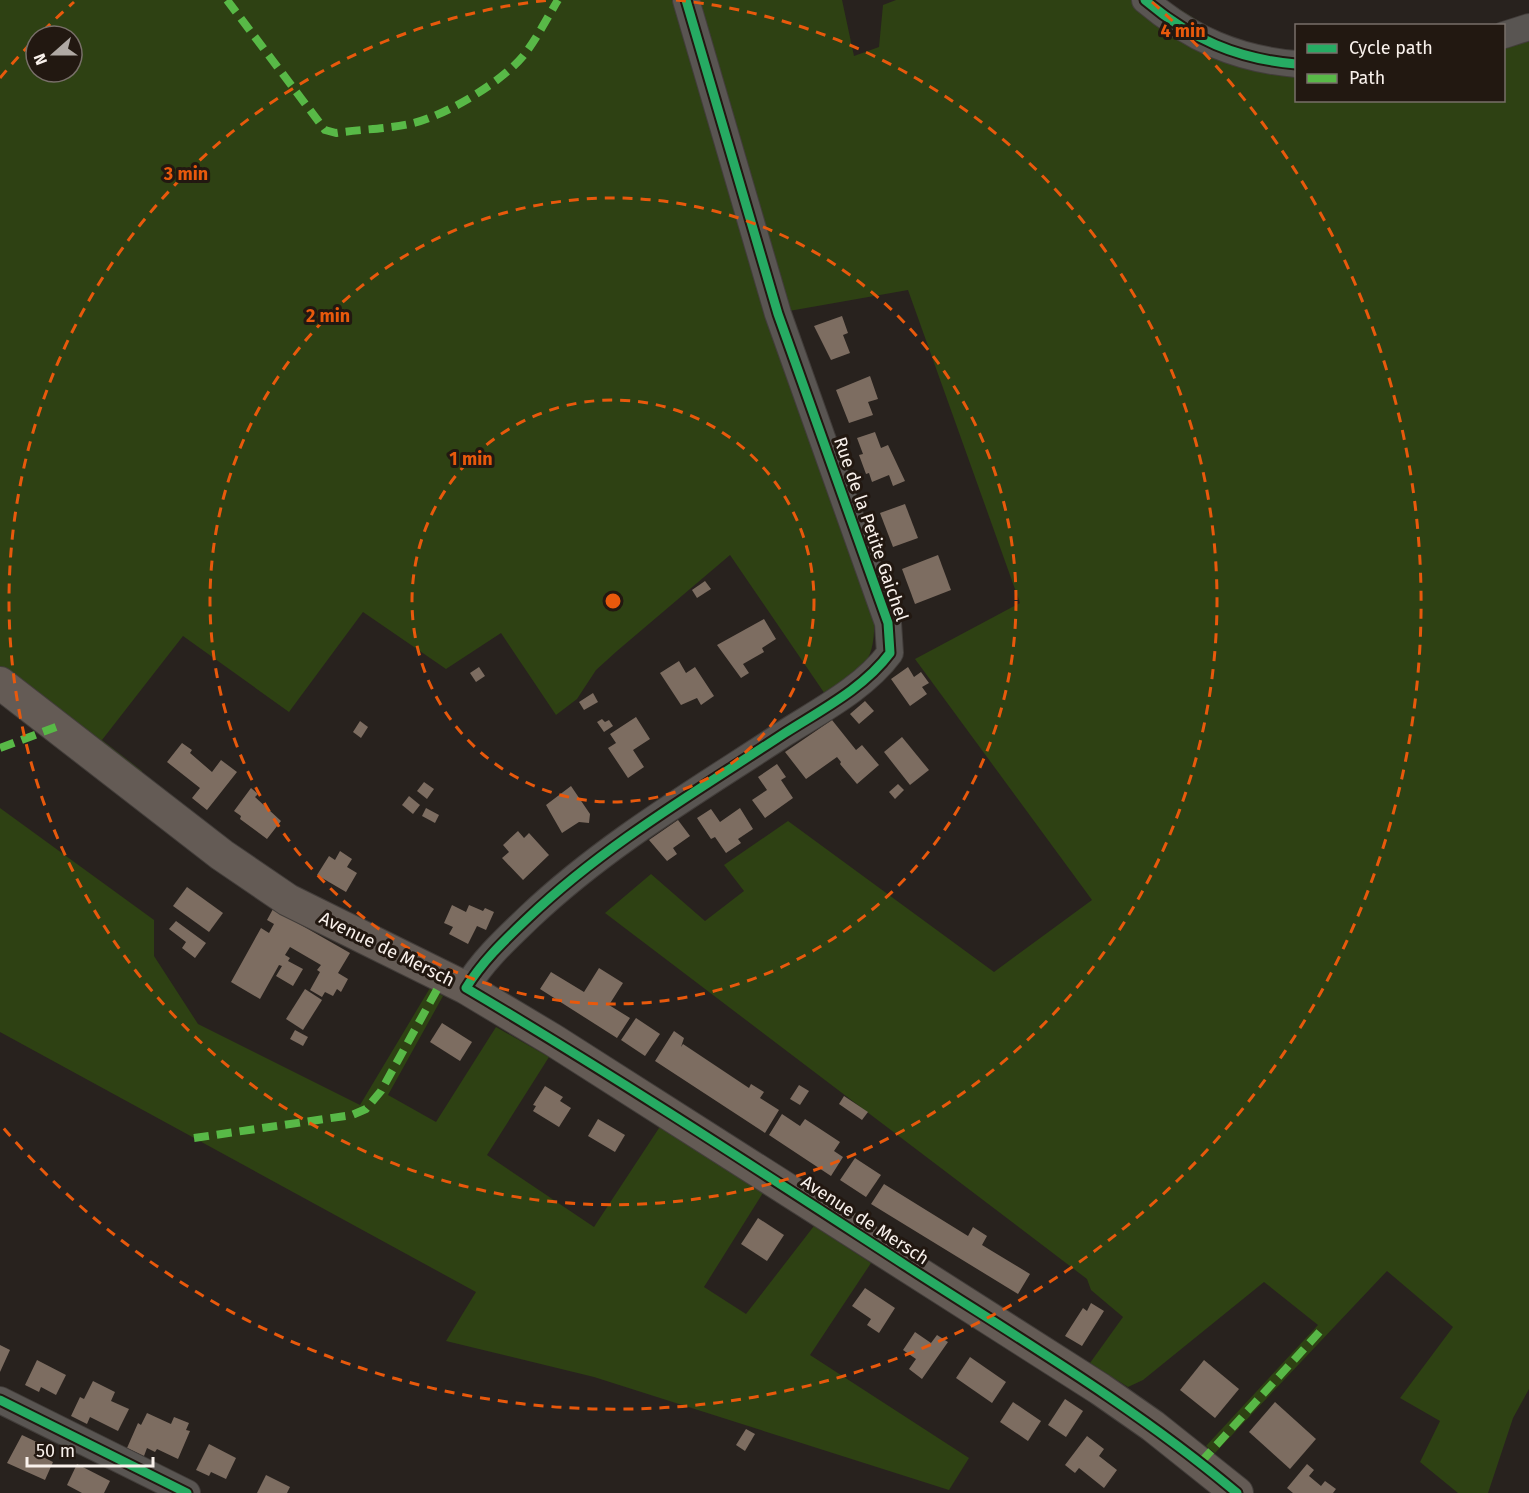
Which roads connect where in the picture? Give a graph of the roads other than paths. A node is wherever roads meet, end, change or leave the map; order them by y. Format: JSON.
{"nodes":[{"id":1,"x":686,"y":0,"type":"edge"},
{"id":2,"x":1145,"y":0,"type":"edge"},
{"id":3,"x":1529,"y":27,"type":"edge"},
{"id":4,"x":1505,"y":34,"type":"edge"},
{"id":5,"x":1295,"y":64,"type":"edge"},
{"id":6,"x":0,"y":683,"type":"edge"},
{"id":7,"x":466,"y":988,"type":"junction"},
{"id":8,"x":0,"y":1400,"type":"edge"},
{"id":9,"x":187,"y":1493,"type":"edge"},
{"id":10,"x":1237,"y":1493,"type":"edge"}],
"edges":[{"from":1,"to":7,"type":"street","name":"Rue de la Petite Gaichel"},
{"from":2,"to":5,"type":"street"},
{"from":3,"to":4,"type":"street"},
{"from":6,"to":7,"type":"main road","name":"Avenue de Mersch"},
{"from":7,"to":10,"type":"main road","name":"Avenue de Mersch"},
{"from":8,"to":9,"type":"street"}]}
